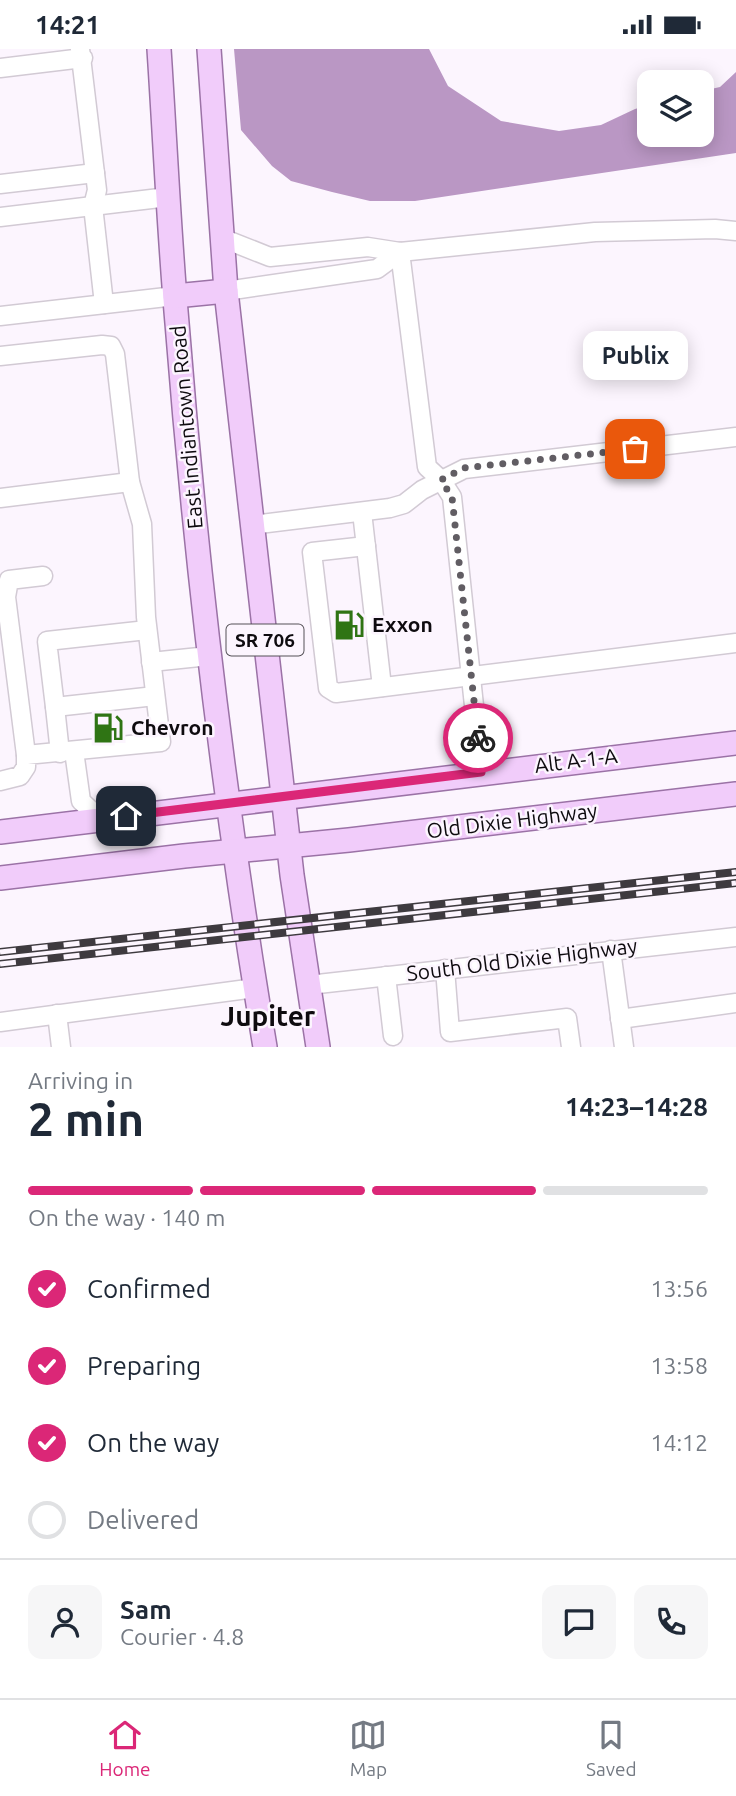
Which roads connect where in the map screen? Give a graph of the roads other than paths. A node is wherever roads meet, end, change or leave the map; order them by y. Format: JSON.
{"nodes":[{"id":1,"x":159,"y":49,"type":"edge"},
{"id":2,"x":209,"y":49,"type":"edge"},
{"id":3,"x":81,"y":54,"type":"edge"},
{"id":4,"x":0,"y":68,"type":"edge"},
{"id":5,"x":95,"y":173,"type":"junction"},
{"id":6,"x":0,"y":184,"type":"edge"},
{"id":7,"x":168,"y":197,"type":"junction"},
{"id":8,"x":93,"y":206,"type":"junction"},
{"id":9,"x":0,"y":217,"type":"edge"},
{"id":10,"x":736,"y":231,"type":"edge"},
{"id":11,"x":222,"y":238,"type":"junction"},
{"id":12,"x":400,"y":252,"type":"junction"},
{"id":13,"x":226,"y":291,"type":"junction"},
{"id":14,"x":175,"y":296,"type":"junction"},
{"id":15,"x":104,"y":304,"type":"junction"},
{"id":16,"x":0,"y":316,"type":"edge"},
{"id":17,"x":0,"y":356,"type":"edge"},
{"id":18,"x":736,"y":437,"type":"edge"},
{"id":19,"x":441,"y":480,"type":"junction"},
{"id":20,"x":130,"y":482,"type":"junction"},
{"id":21,"x":0,"y":498,"type":"edge"},
{"id":22,"x":362,"y":512,"type":"junction"},
{"id":23,"x":252,"y":525,"type":"junction"},
{"id":24,"x":366,"y":546,"type":"junction"},
{"id":25,"x":43,"y":576,"type":"dead end"},
{"id":26,"x":3,"y":597,"type":"edge"},
{"id":27,"x":147,"y":629,"type":"junction"},
{"id":28,"x":736,"y":643,"type":"edge"},
{"id":29,"x":209,"y":656,"type":"junction"},
{"id":30,"x":151,"y":662,"type":"junction"},
{"id":31,"x":471,"y":676,"type":"junction"},
{"id":32,"x":382,"y":687,"type":"junction"},
{"id":33,"x":155,"y":696,"type":"junction"},
{"id":34,"x":55,"y":707,"type":"junction"},
{"id":35,"x":736,"y":743,"type":"edge"},
{"id":36,"x":67,"y":752,"type":"junction"},
{"id":37,"x":26,"y":755,"type":"junction"},
{"id":38,"x":481,"y":772,"type":"junction"},
{"id":39,"x":0,"y":781,"type":"edge"},
{"id":40,"x":736,"y":794,"type":"edge"},
{"id":41,"x":282,"y":797,"type":"junction"},
{"id":42,"x":227,"y":803,"type":"junction"},
{"id":43,"x":100,"y":820,"type":"junction"},
{"id":44,"x":0,"y":832,"type":"edge"},
{"id":45,"x":288,"y":846,"type":"junction"},
{"id":46,"x":234,"y":852,"type":"junction"},
{"id":47,"x":0,"y":878,"type":"edge"},
{"id":48,"x":736,"y":937,"type":"edge"},
{"id":49,"x":611,"y":950,"type":"junction"},
{"id":50,"x":444,"y":969,"type":"junction"},
{"id":51,"x":386,"y":976,"type":"junction"},
{"id":52,"x":309,"y":985,"type":"junction"},
{"id":53,"x":255,"y":988,"type":"junction"},
{"id":54,"x":736,"y":1003,"type":"edge"},
{"id":55,"x":57,"y":1014,"type":"junction"},
{"id":56,"x":620,"y":1019,"type":"junction"},
{"id":57,"x":0,"y":1022,"type":"edge"},
{"id":58,"x":393,"y":1036,"type":"dead end"},
{"id":59,"x":61,"y":1047,"type":"edge"},
{"id":60,"x":265,"y":1047,"type":"edge"},
{"id":61,"x":318,"y":1047,"type":"edge"},
{"id":62,"x":572,"y":1047,"type":"edge"},
{"id":63,"x":624,"y":1047,"type":"edge"}],
"edges":[{"from":1,"to":7,"type":"main road","name":"East Indiantown Road","number":"SR 706"},
{"from":2,"to":11,"type":"main road","number":"SR 706"},
{"from":3,"to":4,"type":"street"},
{"from":3,"to":5,"type":"street"},
{"from":5,"to":6,"type":"street"},
{"from":5,"to":8,"type":"street"},
{"from":7,"to":8,"type":"street"},
{"from":7,"to":14,"type":"main road","name":"East Indiantown Road","number":"SR 706"},
{"from":8,"to":9,"type":"street"},
{"from":8,"to":15,"type":"street"},
{"from":10,"to":12,"type":"street"},
{"from":11,"to":12,"type":"street"},
{"from":11,"to":13,"type":"main road","number":"SR 706"},
{"from":12,"to":13,"type":"street"},
{"from":12,"to":19,"type":"street"},
{"from":13,"to":14,"type":"main road"},
{"from":13,"to":23,"type":"main road","number":"SR 706"},
{"from":14,"to":15,"type":"street"},
{"from":14,"to":29,"type":"main road","name":"East Indiantown Road","number":"SR 706"},
{"from":15,"to":16,"type":"street"},
{"from":17,"to":20,"type":"street"},
{"from":18,"to":19,"type":"street"},
{"from":19,"to":22,"type":"street"},
{"from":19,"to":31,"type":"street"},
{"from":20,"to":21,"type":"street"},
{"from":20,"to":27,"type":"street"},
{"from":22,"to":23,"type":"street"},
{"from":22,"to":24,"type":"street"},
{"from":23,"to":41,"type":"main road","number":"SR 706"},
{"from":24,"to":32,"type":"street"},
{"from":24,"to":32,"type":"street"},
{"from":25,"to":26,"type":"street"},
{"from":26,"to":37,"type":"street"},
{"from":27,"to":30,"type":"street"},
{"from":27,"to":34,"type":"street"},
{"from":28,"to":31,"type":"street"},
{"from":29,"to":30,"type":"street"},
{"from":29,"to":42,"type":"main road","name":"East Indiantown Road","number":"SR 706"},
{"from":30,"to":33,"type":"street"},
{"from":31,"to":32,"type":"street"},
{"from":31,"to":38,"type":"street"},
{"from":33,"to":34,"type":"street"},
{"from":33,"to":36,"type":"street"},
{"from":34,"to":36,"type":"street"},
{"from":35,"to":38,"type":"main road","name":"Alt A-1-A"},
{"from":36,"to":37,"type":"street"},
{"from":36,"to":43,"type":"street"},
{"from":37,"to":39,"type":"street"},
{"from":38,"to":41,"type":"main road","name":"Alt A-1-A"},
{"from":40,"to":45,"type":"main road","name":"Old Dixie Highway"},
{"from":41,"to":42,"type":"main road","name":"Alt A-1-A"},
{"from":41,"to":45,"type":"main road","number":"SR 706"},
{"from":42,"to":43,"type":"main road","name":"Alt A-1-A"},
{"from":42,"to":46,"type":"main road","number":"SR 706"},
{"from":43,"to":44,"type":"main road","name":"Alt A-1-A"},
{"from":45,"to":46,"type":"main road"},
{"from":45,"to":52,"type":"main road","number":"SR 706"},
{"from":46,"to":47,"type":"main road"},
{"from":46,"to":53,"type":"main road","number":"SR 706"},
{"from":48,"to":49,"type":"street","name":"South Old Dixie Highway"},
{"from":49,"to":50,"type":"street","name":"South Old Dixie Highway"},
{"from":49,"to":56,"type":"street"},
{"from":50,"to":51,"type":"street","name":"South Old Dixie Highway"},
{"from":50,"to":62,"type":"street"},
{"from":51,"to":52,"type":"street","name":"South Old Dixie Highway"},
{"from":51,"to":58,"type":"street"},
{"from":52,"to":61,"type":"main road","number":"SR 706"},
{"from":53,"to":55,"type":"street"},
{"from":53,"to":60,"type":"main road","number":"SR 706"},
{"from":54,"to":56,"type":"street"},
{"from":55,"to":57,"type":"street"},
{"from":55,"to":59,"type":"street"},
{"from":56,"to":63,"type":"street"}]}
